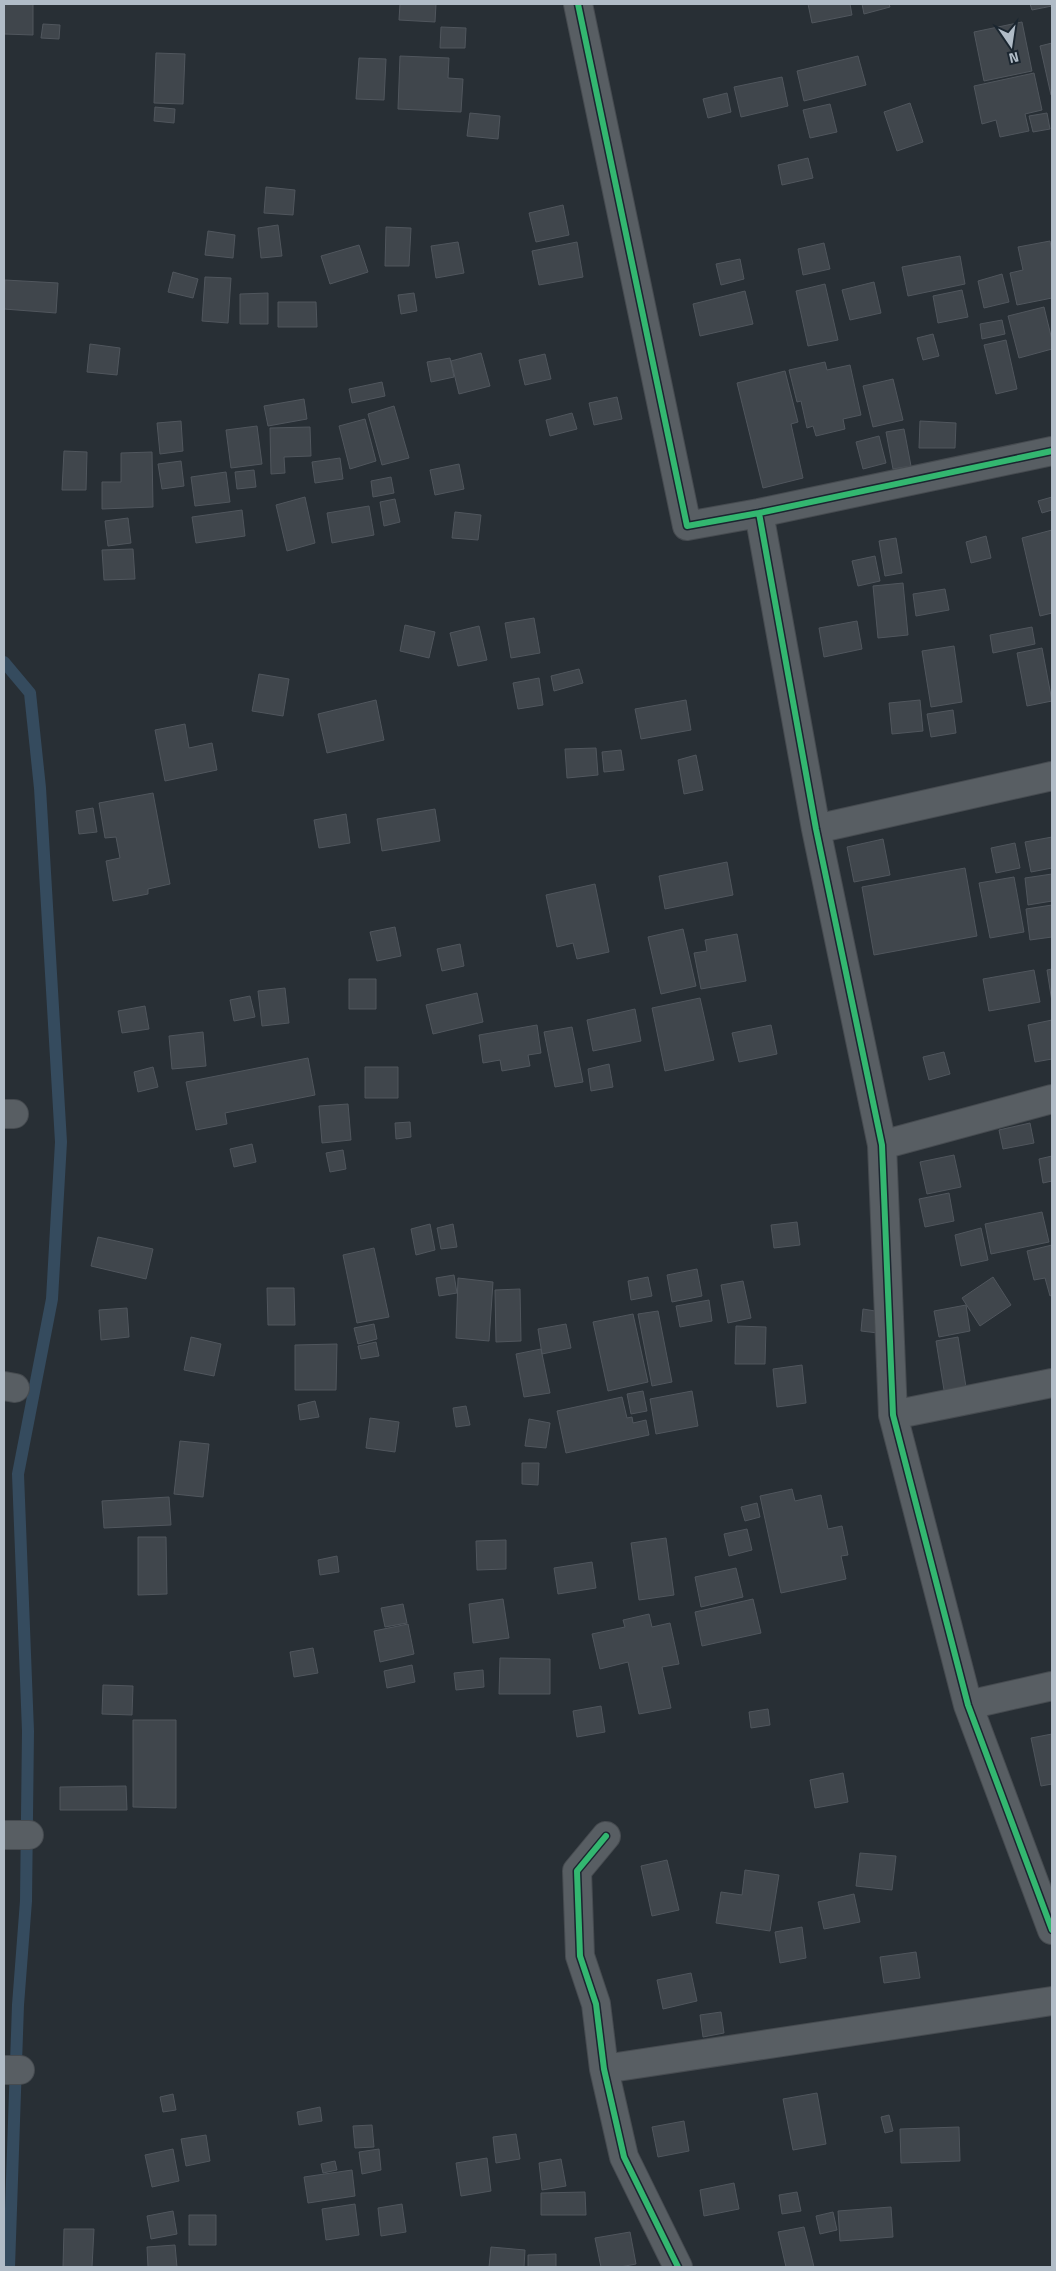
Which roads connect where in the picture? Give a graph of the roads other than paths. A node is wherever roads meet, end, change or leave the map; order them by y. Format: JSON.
{"nodes":[{"id":1,"x":578,"y":4,"type":"edge"},
{"id":2,"x":1052,"y":451,"type":"edge"},
{"id":3,"x":759,"y":513,"type":"junction"},
{"id":4,"x":1052,"y":776,"type":"edge"},
{"id":5,"x":816,"y":829,"type":"junction"},
{"id":6,"x":1052,"y":1099,"type":"edge"},
{"id":7,"x":882,"y":1145,"type":"junction"},
{"id":8,"x":1052,"y":1384,"type":"edge"},
{"id":9,"x":893,"y":1415,"type":"junction"},
{"id":10,"x":1052,"y":1686,"type":"edge"},
{"id":11,"x":968,"y":1705,"type":"junction"},
{"id":12,"x":606,"y":1836,"type":"dead end"},
{"id":13,"x":1052,"y":1930,"type":"edge"},
{"id":14,"x":1052,"y":2001,"type":"edge"},
{"id":15,"x":604,"y":2069,"type":"junction"},
{"id":16,"x":678,"y":2267,"type":"edge"}],
"edges":[{"from":1,"to":3,"type":"street"},
{"from":2,"to":3,"type":"street"},
{"from":3,"to":5,"type":"street"},
{"from":4,"to":5,"type":"street"},
{"from":5,"to":7,"type":"street"},
{"from":6,"to":7,"type":"street"},
{"from":7,"to":9,"type":"street"},
{"from":8,"to":9,"type":"street"},
{"from":9,"to":11,"type":"street"},
{"from":10,"to":11,"type":"street"},
{"from":11,"to":13,"type":"street"},
{"from":12,"to":15,"type":"street"},
{"from":14,"to":15,"type":"street"},
{"from":15,"to":16,"type":"street"}]}
